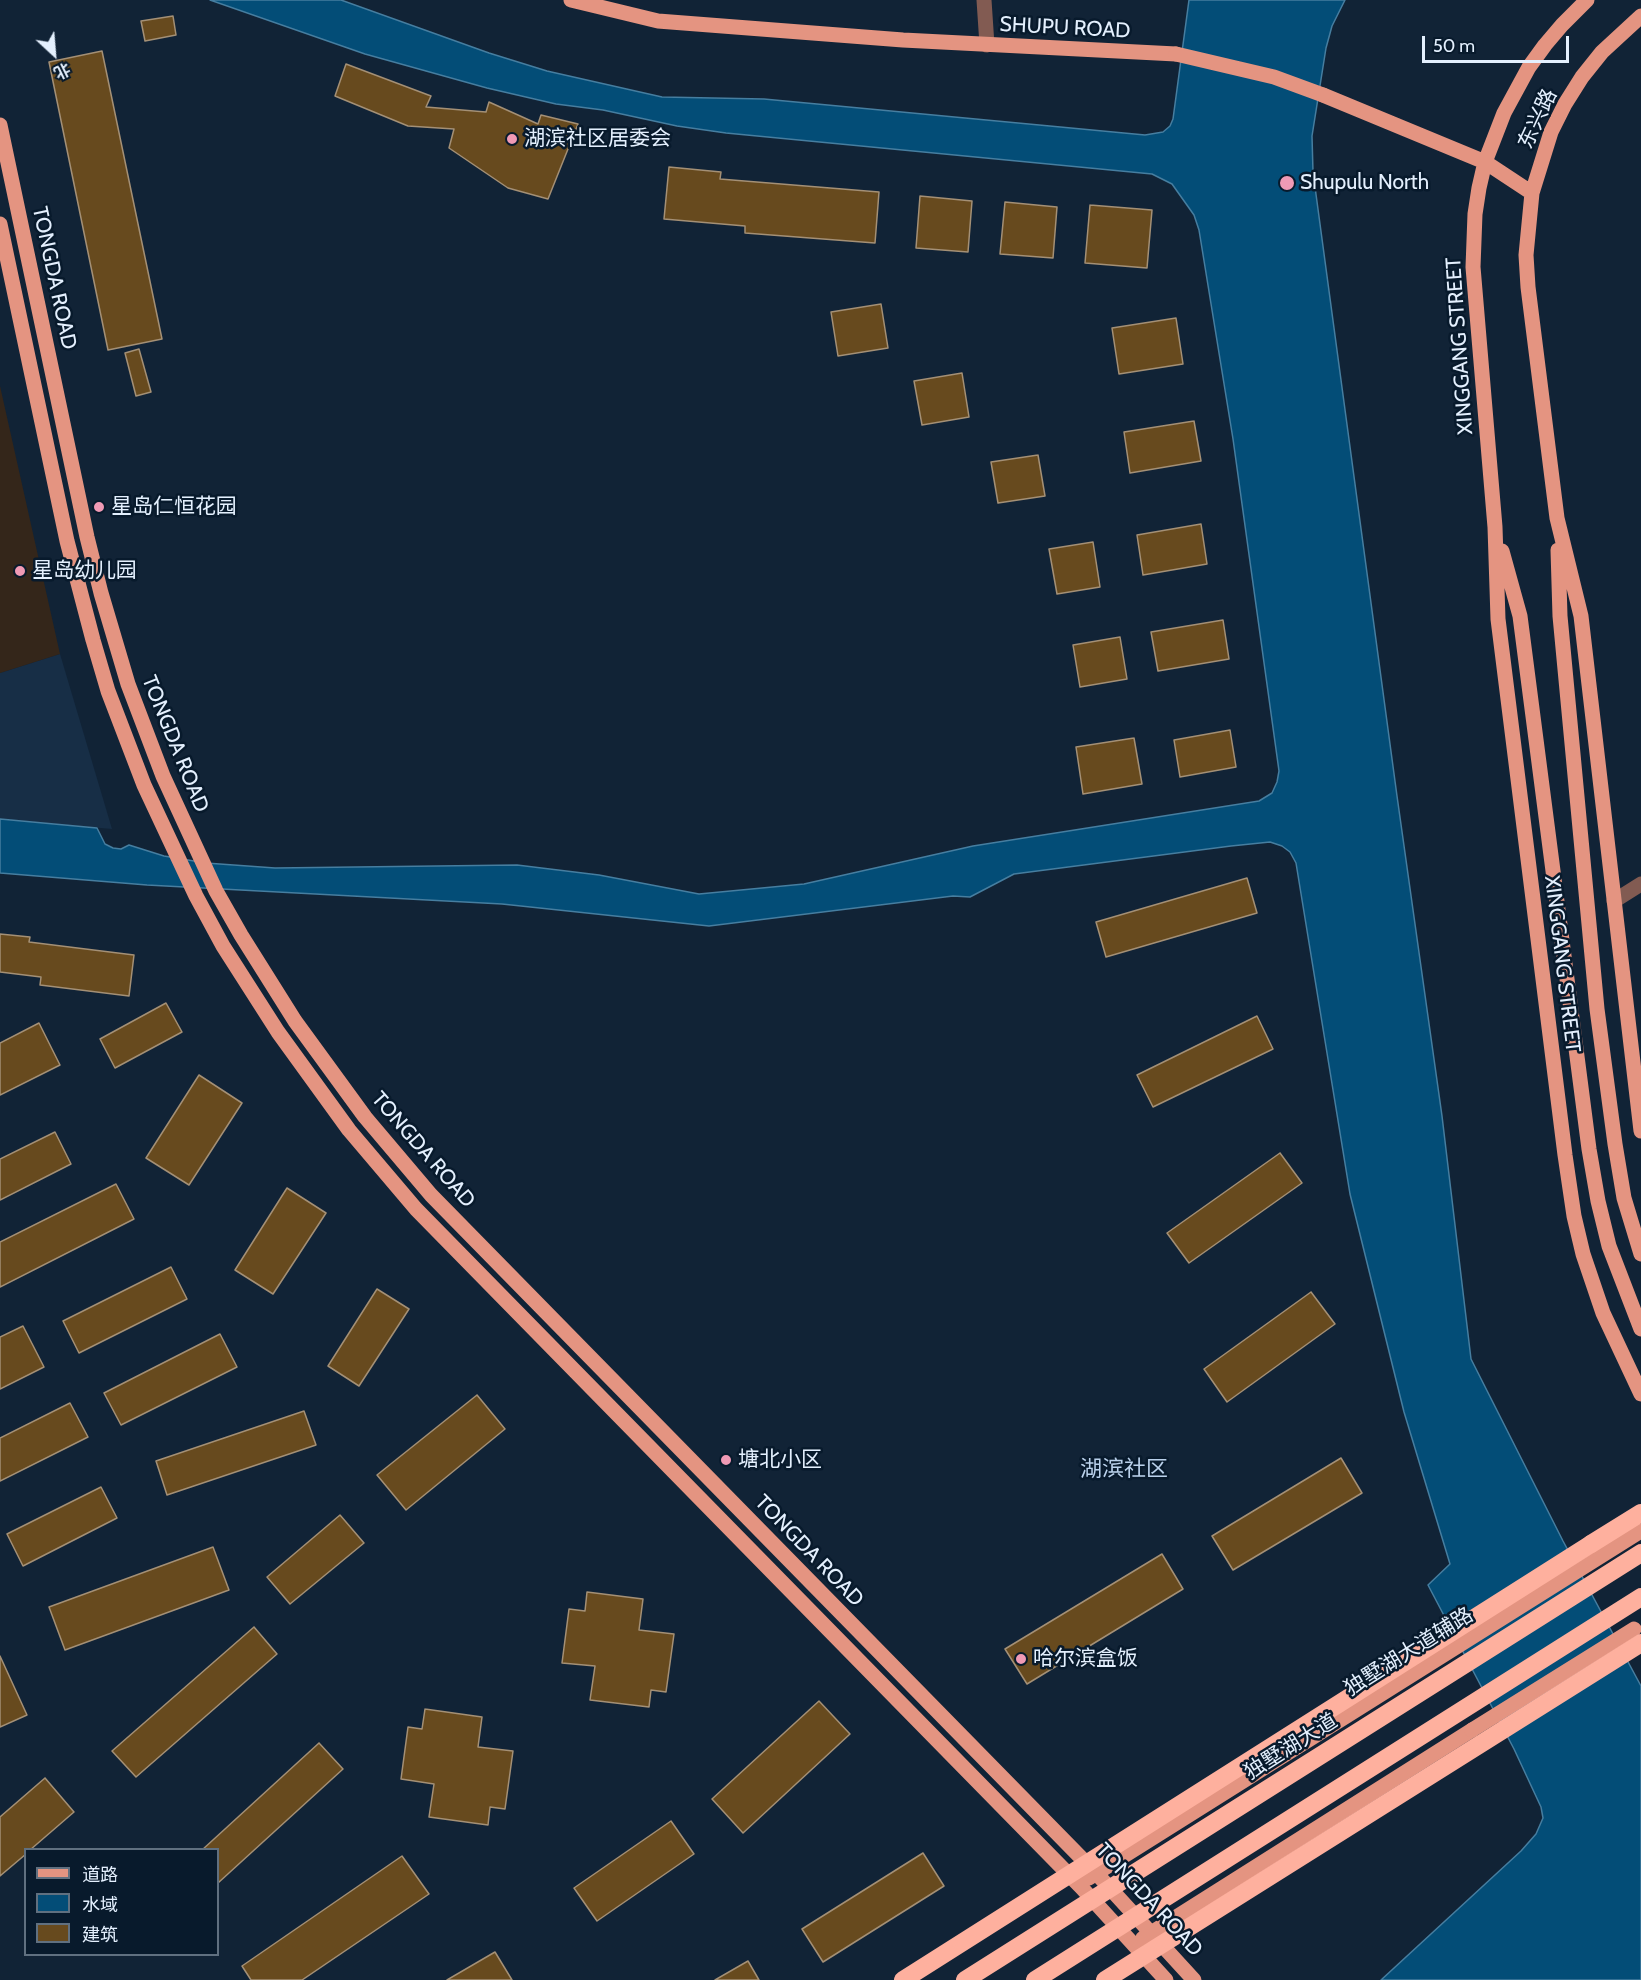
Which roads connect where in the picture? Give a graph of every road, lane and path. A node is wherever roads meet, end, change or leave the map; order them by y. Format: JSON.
{"nodes":[{"id":1,"x":571,"y":0,"type":"edge"},
{"id":2,"x":984,"y":0,"type":"edge"},
{"id":3,"x":1587,"y":0,"type":"edge"},
{"id":4,"x":1641,"y":15,"type":"edge"},
{"id":5,"x":987,"y":45,"type":"junction"},
{"id":6,"x":0,"y":125,"type":"edge"},
{"id":7,"x":1485,"y":162,"type":"junction"},
{"id":8,"x":1532,"y":193,"type":"junction"},
{"id":9,"x":0,"y":224,"type":"edge"},
{"id":10,"x":1557,"y":518,"type":"junction"},
{"id":11,"x":1495,"y":527,"type":"junction"},
{"id":12,"x":1641,"y":884,"type":"edge"},
{"id":13,"x":1614,"y":901,"type":"junction"},
{"id":14,"x":1641,"y":1131,"type":"edge"},
{"id":15,"x":1641,"y":1254,"type":"edge"},
{"id":16,"x":1641,"y":1329,"type":"edge"},
{"id":17,"x":1641,"y":1394,"type":"edge"},
{"id":18,"x":1641,"y":1513,"type":"edge"},
{"id":19,"x":1641,"y":1531,"type":"edge"},
{"id":20,"x":1641,"y":1553,"type":"edge"},
{"id":21,"x":1641,"y":1597,"type":"edge"},
{"id":22,"x":1639,"y":1635,"type":"edge"},
{"id":23,"x":1096,"y":1873,"type":"junction"},
{"id":24,"x":1079,"y":1885,"type":"junction"},
{"id":25,"x":1150,"y":1933,"type":"junction"},
{"id":26,"x":1132,"y":1944,"type":"junction"},
{"id":27,"x":903,"y":1980,"type":"edge"},
{"id":28,"x":965,"y":1980,"type":"edge"},
{"id":29,"x":1035,"y":1980,"type":"edge"},
{"id":30,"x":1106,"y":1980,"type":"edge"},
{"id":31,"x":1166,"y":1980,"type":"edge"},
{"id":32,"x":1194,"y":1980,"type":"edge"}],
"edges":[{"from":1,"to":5,"type":"main road","name":"SHUPU ROAD"},
{"from":2,"to":5,"type":"street"},
{"from":3,"to":7,"type":"main road","name":"东兴路"},
{"from":4,"to":8,"type":"main road","name":"东兴路"},
{"from":5,"to":7,"type":"main road","name":"SHUPU ROAD","bridge":true},
{"from":6,"to":23,"type":"main road","name":"TONGDA ROAD"},
{"from":7,"to":8,"type":"main road","name":"SHUPU ROAD"},
{"from":7,"to":11,"type":"main road","name":"XINGGANG STREET"},
{"from":8,"to":10,"type":"main road","name":"XINGGANG STREET"},
{"from":9,"to":24,"type":"main road","name":"TONGDA ROAD"},
{"from":10,"to":13,"type":"main road","name":"XINGGANG STREET"},
{"from":10,"to":15,"type":"main road","name":"XINGGANG STREET"},
{"from":11,"to":16,"type":"main road","name":"XINGGANG STREET"},
{"from":11,"to":17,"type":"main road","name":"XINGGANG STREET"},
{"from":12,"to":13,"type":"street"},
{"from":13,"to":14,"type":"main road","name":"XINGGANG STREET"},
{"from":18,"to":27,"type":"highway","bridge":true},
{"from":19,"to":23,"type":"main road","name":"独墅湖大道辅路"},
{"from":20,"to":28,"type":"highway","name":"独墅湖大道","bridge":true},
{"from":21,"to":29,"type":"highway","bridge":true},
{"from":22,"to":25,"type":"main road","bridge":true},
{"from":22,"to":30,"type":"highway","bridge":true},
{"from":23,"to":24,"type":"main road","name":"独墅湖大道辅路"},
{"from":23,"to":25,"type":"main road","name":"TONGDA ROAD"},
{"from":24,"to":26,"type":"main road","name":"TONGDA ROAD"},
{"from":25,"to":26,"type":"main road"},
{"from":25,"to":32,"type":"main road","name":"TONGDA ROAD"},
{"from":26,"to":31,"type":"main road","name":"TONGDA ROAD"}]}
